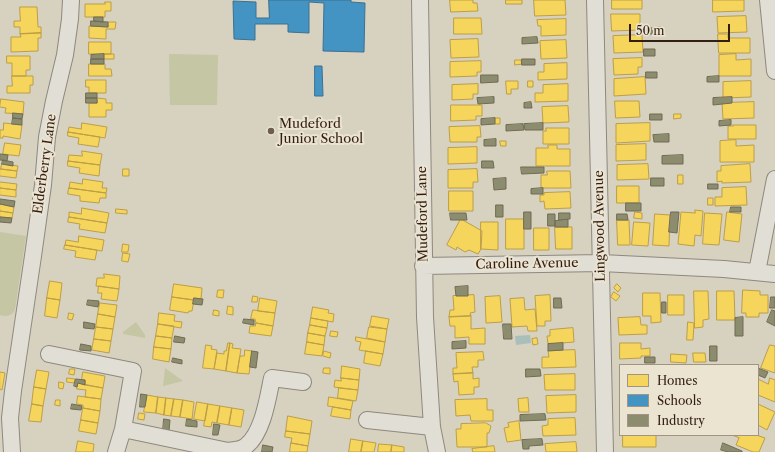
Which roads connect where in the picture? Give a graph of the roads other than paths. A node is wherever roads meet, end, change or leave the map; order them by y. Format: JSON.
{"nodes":[{"id":1,"x":71,"y":0,"type":"edge"},
{"id":2,"x":420,"y":0,"type":"edge"},
{"id":3,"x":595,"y":0,"type":"edge"},
{"id":4,"x":768,"y":0,"type":"edge"},
{"id":5,"x":775,"y":71,"type":"edge"},
{"id":6,"x":775,"y":179,"type":"edge"},
{"id":7,"x":601,"y":263,"type":"junction"},
{"id":8,"x":424,"y":266,"type":"junction"},
{"id":9,"x":757,"y":272,"type":"junction"},
{"id":10,"x":775,"y":274,"type":"edge"},
{"id":11,"x":49,"y":354,"type":"dead end"},
{"id":12,"x":303,"y":382,"type":"dead end"},
{"id":13,"x":367,"y":420,"type":"dead end"},
{"id":14,"x":432,"y":427,"type":"junction"},
{"id":15,"x":123,"y":429,"type":"junction"},
{"id":16,"x":12,"y":452,"type":"edge"},
{"id":17,"x":116,"y":452,"type":"edge"},
{"id":18,"x":437,"y":452,"type":"edge"},
{"id":19,"x":605,"y":452,"type":"edge"}],
"edges":[{"from":1,"to":16,"type":"street","name":"Elderberry Lane"},
{"from":2,"to":8,"type":"street","name":"Mudeford Lane"},
{"from":3,"to":7,"type":"street","name":"Lingwood Avenue"},
{"from":4,"to":5,"type":"street"},
{"from":6,"to":9,"type":"street"},
{"from":7,"to":8,"type":"street","name":"Caroline Avenue"},
{"from":7,"to":9,"type":"street","name":"Caroline Avenue"},
{"from":7,"to":19,"type":"street","name":"Lingwood Avenue"},
{"from":8,"to":14,"type":"street","name":"Mudeford Lane"},
{"from":9,"to":10,"type":"street","name":"Caroline Avenue"},
{"from":11,"to":15,"type":"street"},
{"from":12,"to":15,"type":"street"},
{"from":13,"to":14,"type":"street"},
{"from":14,"to":18,"type":"street","name":"Mudeford Lane"},
{"from":15,"to":17,"type":"street"}]}
